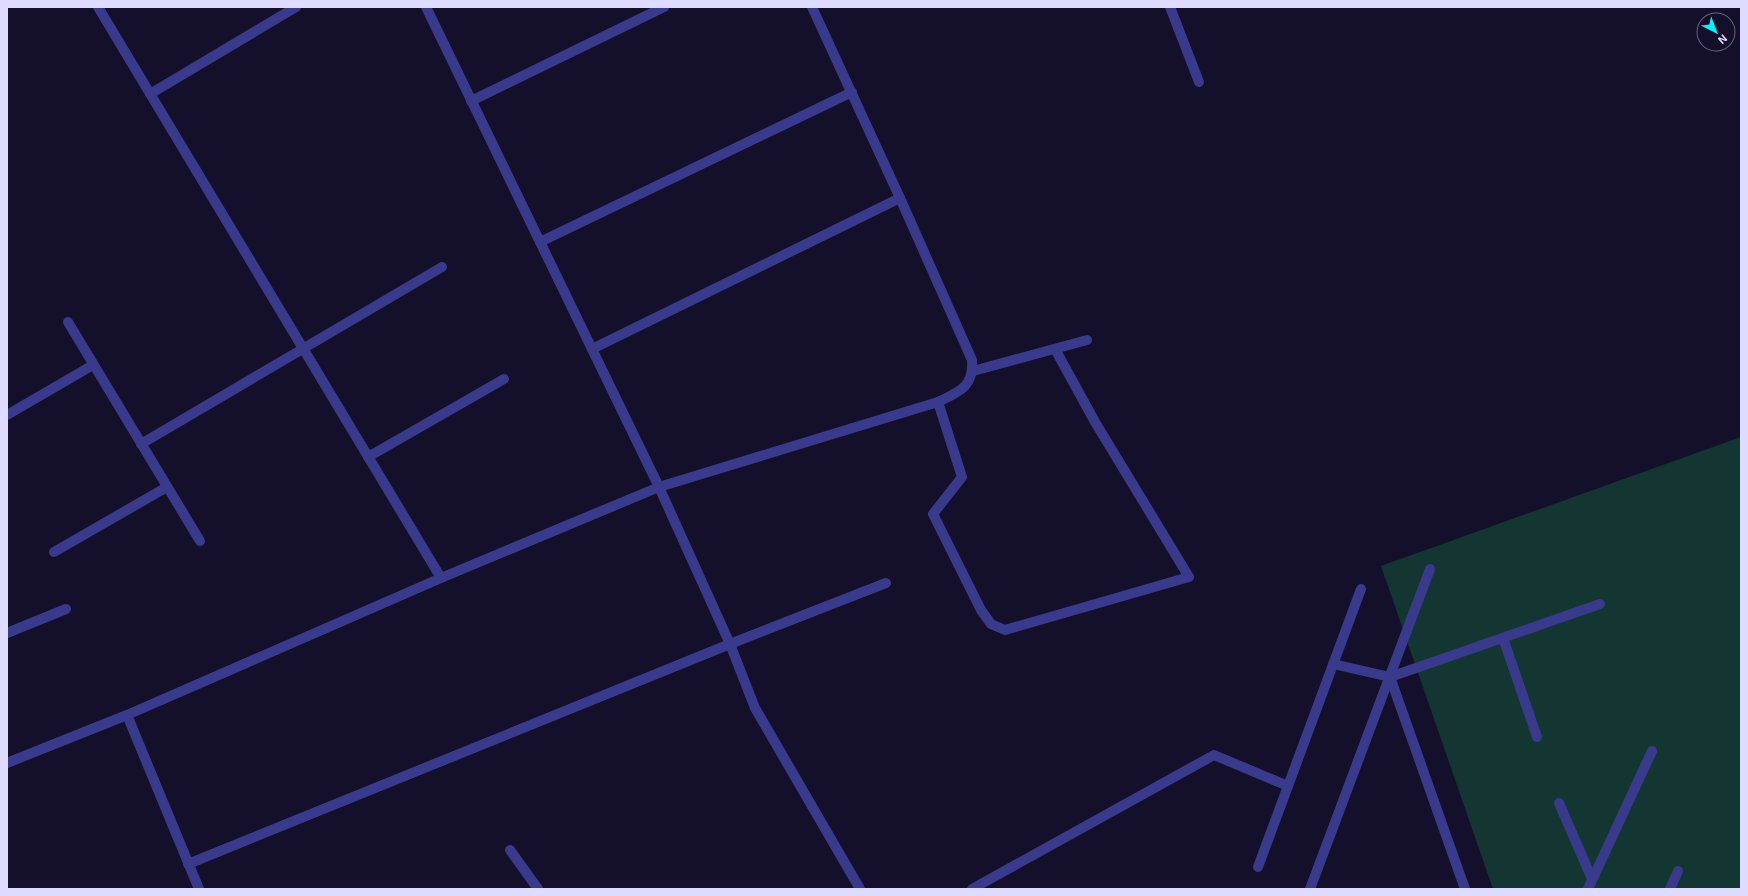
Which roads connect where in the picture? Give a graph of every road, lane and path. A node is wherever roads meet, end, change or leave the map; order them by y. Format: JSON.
{"nodes":[{"id":1,"x":98,"y":7,"type":"edge"},
{"id":2,"x":296,"y":7,"type":"edge"},
{"id":3,"x":426,"y":7,"type":"edge"},
{"id":4,"x":664,"y":7,"type":"edge"},
{"id":5,"x":812,"y":7,"type":"edge"},
{"id":6,"x":1170,"y":7,"type":"edge"},
{"id":7,"x":1199,"y":82,"type":"dead end"},
{"id":8,"x":852,"y":92,"type":"junction"},
{"id":9,"x":150,"y":94,"type":"junction"},
{"id":10,"x":471,"y":101,"type":"junction"},
{"id":11,"x":900,"y":198,"type":"junction"},
{"id":12,"x":540,"y":242,"type":"junction"},
{"id":13,"x":442,"y":266,"type":"dead end"},
{"id":14,"x":68,"y":322,"type":"dead end"},
{"id":15,"x":1087,"y":340,"type":"dead end"},
{"id":16,"x":304,"y":347,"type":"junction"},
{"id":17,"x":592,"y":348,"type":"junction"},
{"id":18,"x":1055,"y":349,"type":"junction"},
{"id":19,"x":93,"y":365,"type":"junction"},
{"id":20,"x":973,"y":371,"type":"junction"},
{"id":21,"x":504,"y":379,"type":"dead end"},
{"id":22,"x":938,"y":402,"type":"junction"},
{"id":23,"x":7,"y":415,"type":"edge"},
{"id":24,"x":141,"y":444,"type":"junction"},
{"id":25,"x":368,"y":457,"type":"junction"},
{"id":26,"x":167,"y":487,"type":"junction"},
{"id":27,"x":659,"y":488,"type":"junction"},
{"id":28,"x":200,"y":541,"type":"dead end"},
{"id":29,"x":54,"y":552,"type":"dead end"},
{"id":30,"x":1430,"y":569,"type":"dead end"},
{"id":31,"x":441,"y":578,"type":"junction"},
{"id":32,"x":886,"y":583,"type":"dead end"},
{"id":33,"x":1361,"y":590,"type":"dead end"},
{"id":34,"x":1600,"y":604,"type":"dead end"},
{"id":35,"x":66,"y":609,"type":"dead end"},
{"id":36,"x":7,"y":633,"type":"edge"},
{"id":37,"x":1503,"y":638,"type":"junction"},
{"id":38,"x":730,"y":644,"type":"junction"},
{"id":39,"x":1333,"y":664,"type":"junction"},
{"id":40,"x":1390,"y":677,"type":"junction"},
{"id":41,"x":127,"y":715,"type":"junction"},
{"id":42,"x":1537,"y":738,"type":"dead end"},
{"id":43,"x":1652,"y":751,"type":"dead end"},
{"id":44,"x":7,"y":763,"type":"edge"},
{"id":45,"x":1288,"y":786,"type":"junction"},
{"id":46,"x":1559,"y":803,"type":"dead end"},
{"id":47,"x":510,"y":850,"type":"dead end"},
{"id":48,"x":188,"y":864,"type":"junction"},
{"id":49,"x":1258,"y":867,"type":"dead end"},
{"id":50,"x":1678,"y":871,"type":"dead end"},
{"id":51,"x":1592,"y":879,"type":"junction"},
{"id":52,"x":199,"y":889,"type":"edge"},
{"id":53,"x":538,"y":889,"type":"edge"},
{"id":54,"x":860,"y":889,"type":"edge"},
{"id":55,"x":972,"y":889,"type":"edge"},
{"id":56,"x":1310,"y":889,"type":"edge"},
{"id":57,"x":1465,"y":889,"type":"edge"},
{"id":58,"x":1588,"y":889,"type":"edge"},
{"id":59,"x":1670,"y":889,"type":"edge"}],
"edges":[{"from":1,"to":9,"type":"street"},
{"from":2,"to":9,"type":"street"},
{"from":3,"to":10,"type":"street"},
{"from":4,"to":10,"type":"street"},
{"from":5,"to":8,"type":"street"},
{"from":6,"to":7,"type":"street"},
{"from":8,"to":11,"type":"street"},
{"from":8,"to":12,"type":"street"},
{"from":9,"to":16,"type":"street"},
{"from":10,"to":12,"type":"street"},
{"from":11,"to":17,"type":"street"},
{"from":11,"to":20,"type":"street"},
{"from":12,"to":17,"type":"street"},
{"from":13,"to":16,"type":"street"},
{"from":14,"to":19,"type":"street"},
{"from":15,"to":18,"type":"street"},
{"from":16,"to":24,"type":"street"},
{"from":16,"to":25,"type":"street"},
{"from":17,"to":27,"type":"street"},
{"from":18,"to":20,"type":"street"},
{"from":18,"to":22,"type":"street"},
{"from":19,"to":23,"type":"street"},
{"from":19,"to":24,"type":"street"},
{"from":20,"to":22,"type":"street"},
{"from":21,"to":25,"type":"street"},
{"from":22,"to":27,"type":"street"},
{"from":24,"to":26,"type":"street"},
{"from":25,"to":31,"type":"street"},
{"from":26,"to":28,"type":"street"},
{"from":26,"to":29,"type":"street"},
{"from":27,"to":31,"type":"street"},
{"from":27,"to":38,"type":"street"},
{"from":30,"to":40,"type":"street"},
{"from":31,"to":41,"type":"street"},
{"from":32,"to":38,"type":"street"},
{"from":33,"to":39,"type":"street"},
{"from":34,"to":37,"type":"street"},
{"from":35,"to":36,"type":"street"},
{"from":37,"to":40,"type":"street"},
{"from":37,"to":42,"type":"street"},
{"from":38,"to":48,"type":"street"},
{"from":38,"to":54,"type":"street"},
{"from":39,"to":40,"type":"street"},
{"from":39,"to":45,"type":"street"},
{"from":40,"to":56,"type":"street"},
{"from":40,"to":57,"type":"street"},
{"from":41,"to":44,"type":"street"},
{"from":41,"to":48,"type":"street"},
{"from":43,"to":51,"type":"street"},
{"from":45,"to":49,"type":"street"},
{"from":45,"to":55,"type":"street"},
{"from":46,"to":51,"type":"street"},
{"from":47,"to":53,"type":"street"},
{"from":48,"to":52,"type":"street"},
{"from":50,"to":59,"type":"street"},
{"from":51,"to":58,"type":"street"}]}
